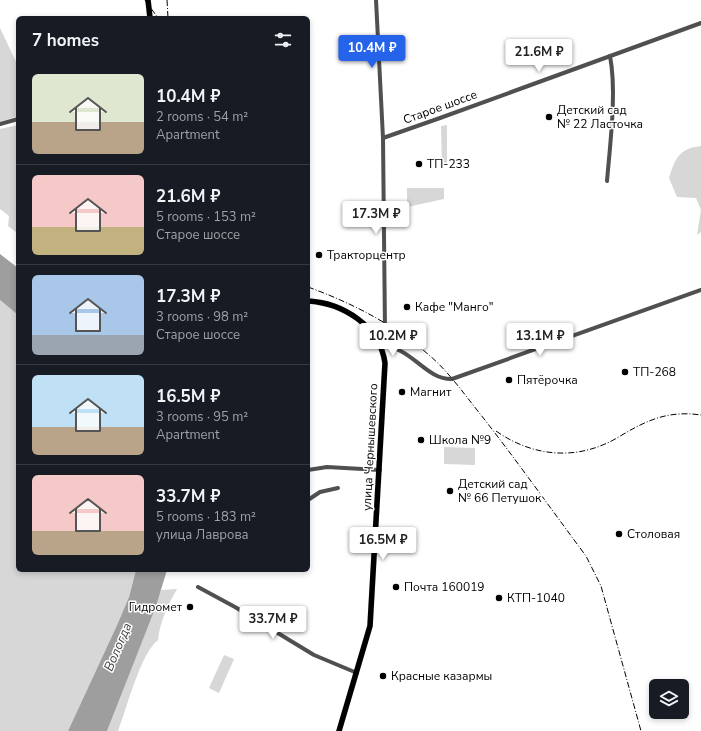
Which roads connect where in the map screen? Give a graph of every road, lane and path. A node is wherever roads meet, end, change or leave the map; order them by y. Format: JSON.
{"nodes":[{"id":1,"x":148,"y":0,"type":"edge"},
{"id":2,"x":376,"y":0,"type":"edge"},
{"id":3,"x":150,"y":16,"type":"edge"},
{"id":4,"x":701,"y":23,"type":"edge"},
{"id":5,"x":610,"y":56,"type":"junction"},
{"id":6,"x":16,"y":120,"type":"edge"},
{"id":7,"x":0,"y":124,"type":"edge"},
{"id":8,"x":383,"y":138,"type":"junction"},
{"id":9,"x":607,"y":181,"type":"dead end"},
{"id":10,"x":701,"y":290,"type":"edge"},
{"id":11,"x":310,"y":301,"type":"edge"},
{"id":12,"x":380,"y":346,"type":"junction"},
{"id":13,"x":310,"y":470,"type":"edge"},
{"id":14,"x":380,"y":470,"type":"junction"},
{"id":15,"x":338,"y":488,"type":"dead end"},
{"id":16,"x":310,"y":499,"type":"edge"},
{"id":17,"x":198,"y":587,"type":"dead end"},
{"id":18,"x":357,"y":673,"type":"junction"},
{"id":19,"x":339,"y":731,"type":"edge"}],
"edges":[{"from":1,"to":3,"type":"main road"},
{"from":2,"to":8,"type":"street"},
{"from":4,"to":5,"type":"street","name":"Старое шоссе"},
{"from":5,"to":8,"type":"street","name":"Старое шоссе"},
{"from":5,"to":9,"type":"street"},
{"from":6,"to":7,"type":"street"},
{"from":8,"to":12,"type":"street"},
{"from":10,"to":12,"type":"street"},
{"from":11,"to":12,"type":"main road","name":"улица Чернышевского"},
{"from":12,"to":14,"type":"main road","name":"улица Чернышевского"},
{"from":13,"to":14,"type":"street"},
{"from":14,"to":18,"type":"main road","name":"улица Чернышевского"},
{"from":15,"to":16,"type":"street"},
{"from":17,"to":18,"type":"street"},
{"from":18,"to":19,"type":"main road","name":"улица Чернышевского"}]}
